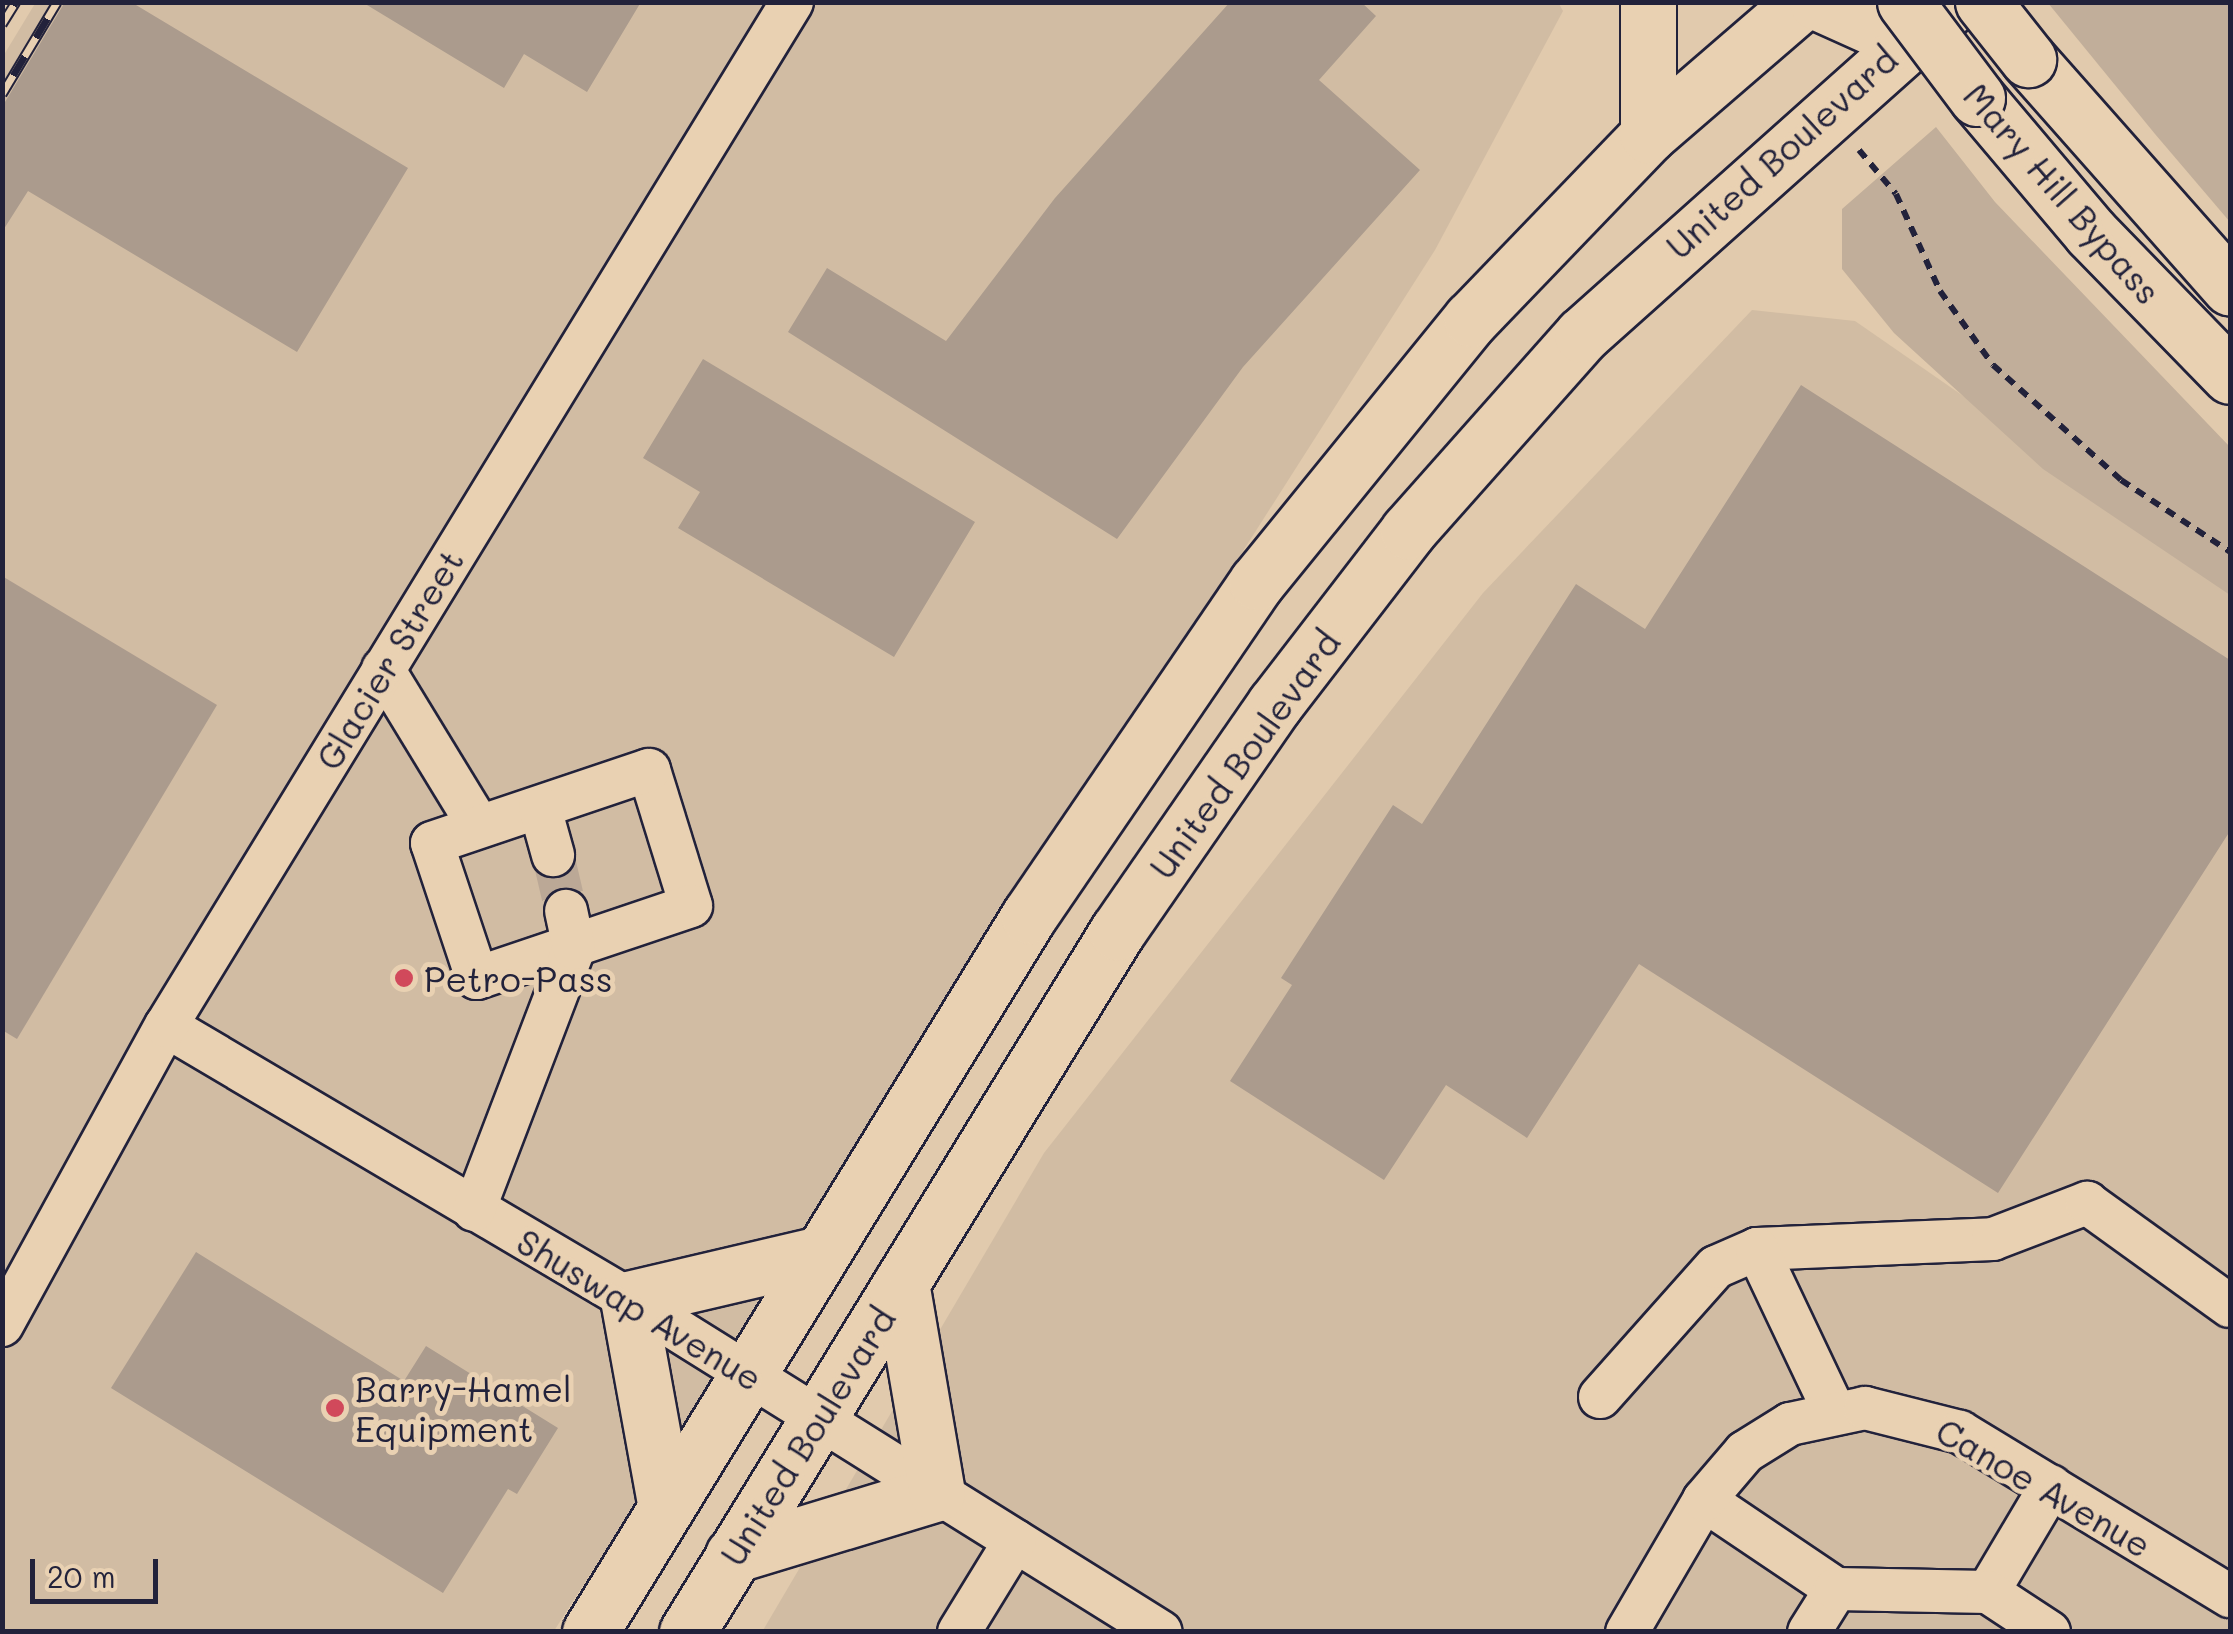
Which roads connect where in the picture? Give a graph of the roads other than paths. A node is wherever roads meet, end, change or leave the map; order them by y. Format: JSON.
{"nodes":[{"id":1,"x":792,"y":2,"type":"edge"},
{"id":2,"x":1648,"y":2,"type":"edge"},
{"id":3,"x":1802,"y":2,"type":"edge"},
{"id":4,"x":1817,"y":2,"type":"edge"},
{"id":5,"x":1955,"y":2,"type":"edge"},
{"id":6,"x":1984,"y":2,"type":"edge"},
{"id":7,"x":1904,"y":22,"type":"edge"},
{"id":8,"x":1648,"y":135,"type":"junction"},
{"id":9,"x":2230,"y":287,"type":"edge"},
{"id":10,"x":2230,"y":376,"type":"edge"},
{"id":11,"x":383,"y":668,"type":"junction"},
{"id":12,"x":540,"y":808,"type":"junction"},
{"id":13,"x":480,"y":826,"type":"junction"},
{"id":14,"x":554,"y":855,"type":"tunnel mouth"},
{"id":15,"x":570,"y":930,"type":"junction"},
{"id":16,"x":166,"y":1026,"type":"junction"},
{"id":17,"x":474,"y":1210,"type":"junction"},
{"id":18,"x":1757,"y":1249,"type":"junction"},
{"id":19,"x":820,"y":1254,"type":"junction"},
{"id":20,"x":901,"y":1283,"type":"junction"},
{"id":21,"x":628,"y":1299,"type":"junction"},
{"id":22,"x":2230,"y":1306,"type":"edge"},
{"id":23,"x":2,"y":1325,"type":"edge"},
{"id":24,"x":746,"y":1373,"type":"junction"},
{"id":25,"x":1600,"y":1396,"type":"dead end"},
{"id":26,"x":1834,"y":1411,"type":"junction"},
{"id":27,"x":817,"y":1416,"type":"junction"},
{"id":28,"x":2051,"y":1486,"type":"junction"},
{"id":29,"x":937,"y":1493,"type":"junction"},
{"id":30,"x":1704,"y":1500,"type":"junction"},
{"id":31,"x":666,"y":1508,"type":"junction"},
{"id":32,"x":1015,"y":1540,"type":"junction"},
{"id":33,"x":734,"y":1556,"type":"junction"},
{"id":34,"x":1836,"y":1589,"type":"junction"},
{"id":35,"x":1988,"y":1592,"type":"junction"},
{"id":36,"x":2230,"y":1596,"type":"edge"},
{"id":37,"x":590,"y":1632,"type":"edge"},
{"id":38,"x":686,"y":1632,"type":"edge"},
{"id":39,"x":959,"y":1632,"type":"edge"},
{"id":40,"x":1161,"y":1632,"type":"edge"},
{"id":41,"x":1626,"y":1632,"type":"edge"},
{"id":42,"x":1809,"y":1632,"type":"edge"},
{"id":43,"x":2049,"y":1632,"type":"edge"}],
"edges":[{"from":1,"to":11,"type":"street","name":"Glacier Street"},
{"from":2,"to":8,"type":"main road"},
{"from":3,"to":8,"type":"main road"},
{"from":4,"to":7,"type":"main road"},
{"from":5,"to":7,"type":"main road","name":"United Boulevard"},
{"from":6,"to":9,"type":"main road","name":"Mary Hill Bypass","bridge":true},
{"from":7,"to":10,"type":"main road","name":"Mary Hill Bypass","bridge":true},
{"from":7,"to":20,"type":"main road","name":"United Boulevard"},
{"from":8,"to":19,"type":"main road"},
{"from":11,"to":13,"type":"street"},
{"from":11,"to":16,"type":"street","name":"Glacier Street"},
{"from":12,"to":13,"type":"street"},
{"from":12,"to":14,"type":"street"},
{"from":12,"to":15,"type":"street"},
{"from":13,"to":15,"type":"street"},
{"from":15,"to":17,"type":"street"},
{"from":16,"to":17,"type":"street","name":"Shuswap Avenue"},
{"from":16,"to":23,"type":"street","name":"Glacier Street"},
{"from":17,"to":21,"type":"street","name":"Shuswap Avenue"},
{"from":18,"to":22,"type":"street"},
{"from":18,"to":25,"type":"street"},
{"from":18,"to":26,"type":"street"},
{"from":19,"to":21,"type":"main road"},
{"from":19,"to":24,"type":"main road"},
{"from":20,"to":27,"type":"main road","name":"United Boulevard"},
{"from":20,"to":29,"type":"main road"},
{"from":21,"to":24,"type":"street","name":"Shuswap Avenue"},
{"from":21,"to":31,"type":"main road"},
{"from":24,"to":27,"type":"street","name":"Shuswap Avenue"},
{"from":24,"to":31,"type":"main road"},
{"from":26,"to":28,"type":"street","name":"Canoe Avenue"},
{"from":26,"to":30,"type":"street","name":"Canoe Avenue"},
{"from":27,"to":29,"type":"street","name":"Shuswap Avenue"},
{"from":27,"to":33,"type":"main road","name":"United Boulevard"},
{"from":28,"to":35,"type":"street"},
{"from":28,"to":36,"type":"street","name":"Canoe Avenue"},
{"from":29,"to":32,"type":"street","name":"Shuswap Avenue"},
{"from":29,"to":33,"type":"main road"},
{"from":30,"to":34,"type":"street"},
{"from":30,"to":41,"type":"street","name":"Canoe Avenue"},
{"from":31,"to":37,"type":"main road"},
{"from":32,"to":39,"type":"street"},
{"from":32,"to":40,"type":"street","name":"Shuswap Avenue"},
{"from":33,"to":38,"type":"main road","name":"United Boulevard"},
{"from":34,"to":35,"type":"street"},
{"from":34,"to":42,"type":"street"},
{"from":35,"to":43,"type":"street"}]}
